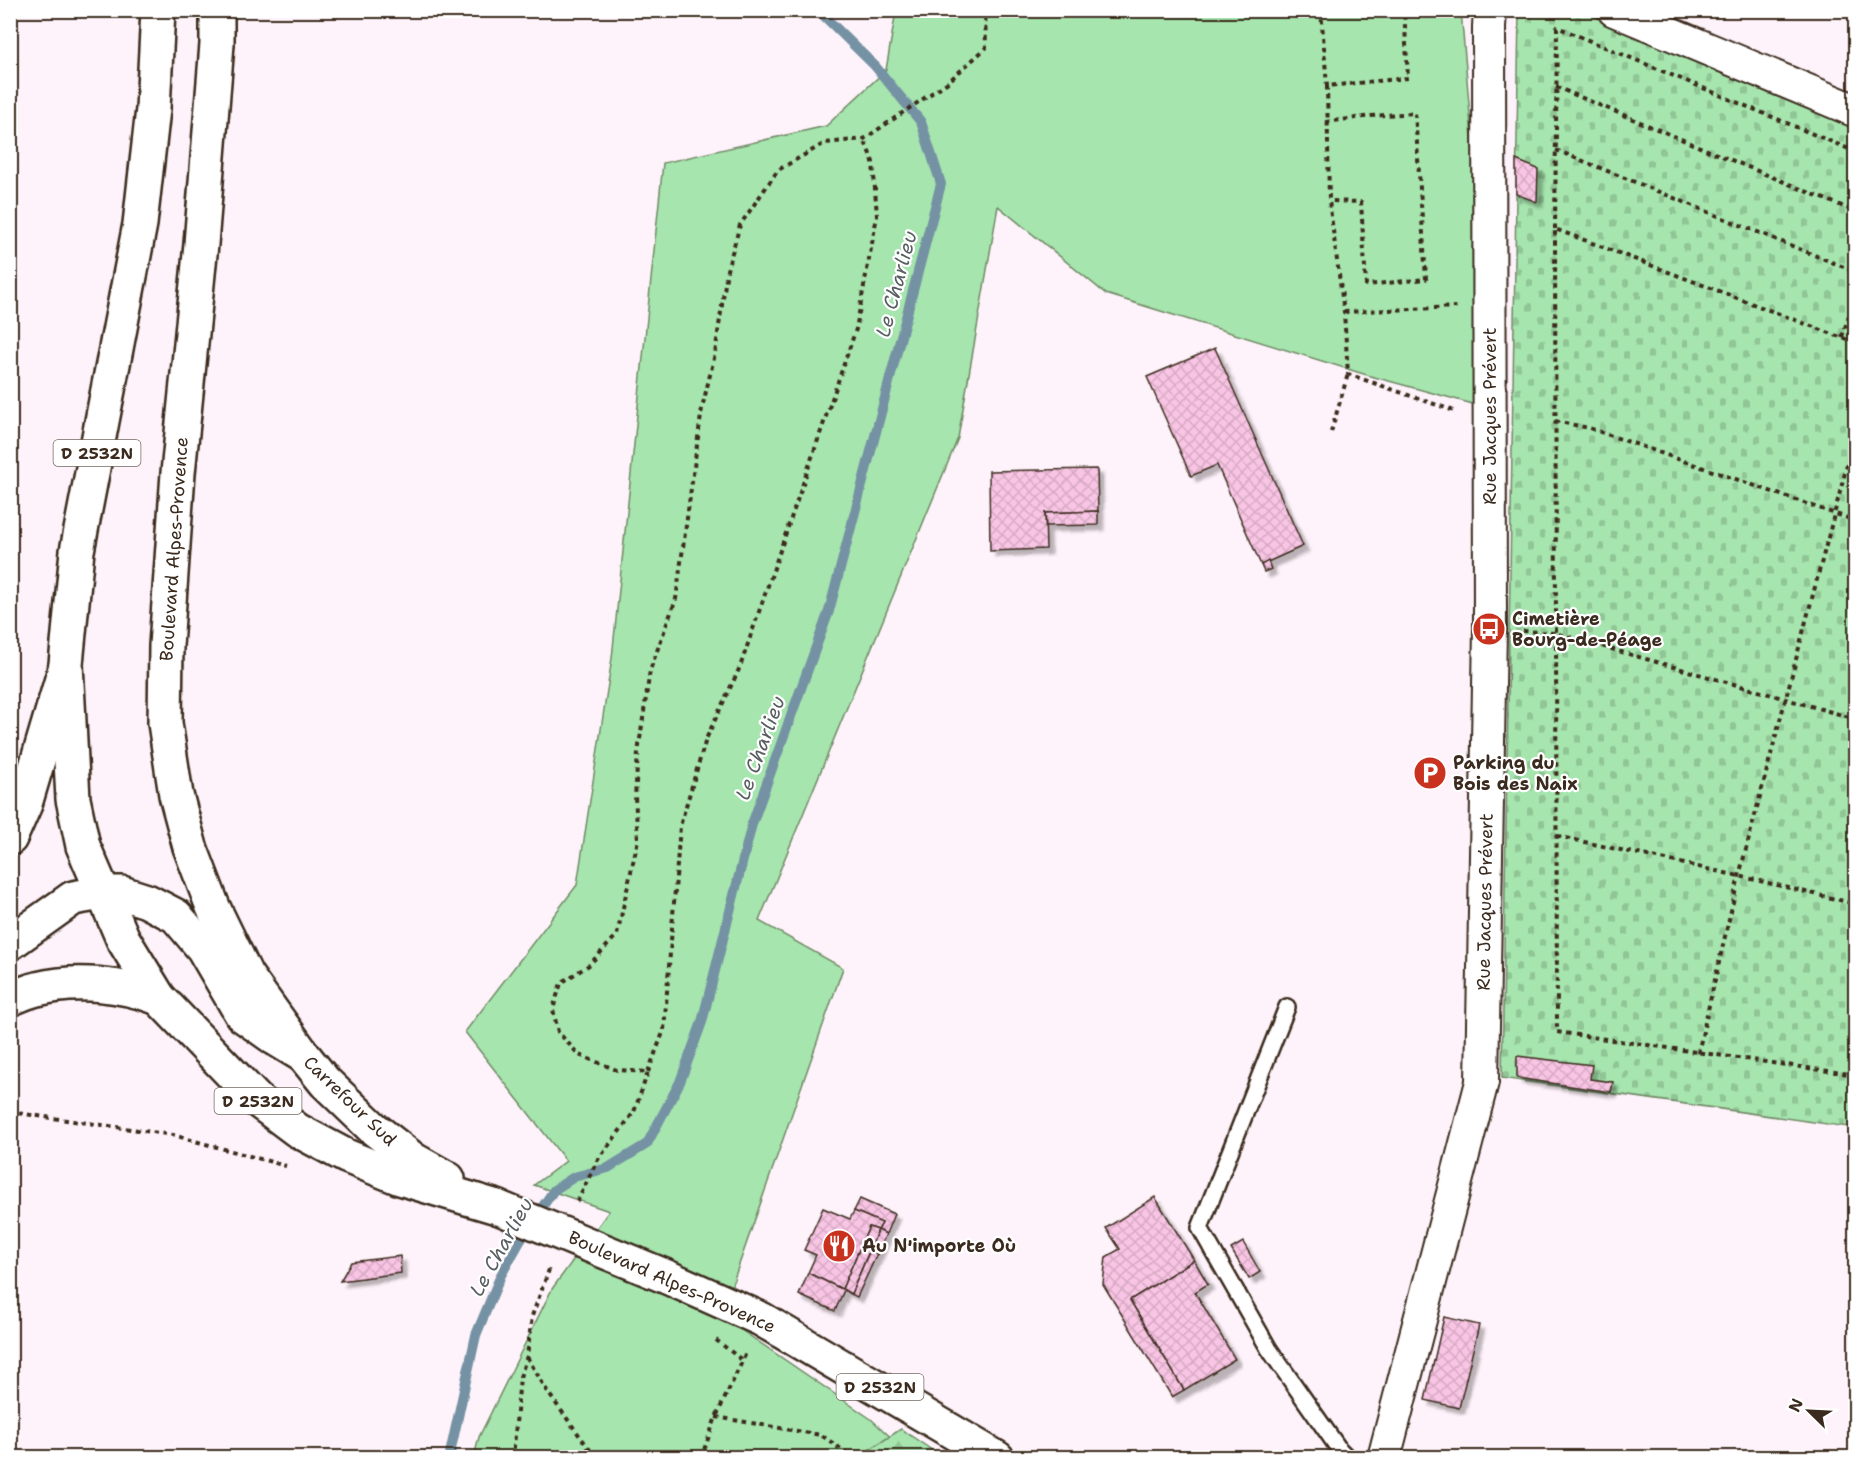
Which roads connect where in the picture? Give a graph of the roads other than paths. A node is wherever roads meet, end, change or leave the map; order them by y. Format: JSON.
{"nodes":[{"id":1,"x":158,"y":10,"type":"edge"},
{"id":2,"x":217,"y":10,"type":"edge"},
{"id":3,"x":1490,"y":10,"type":"edge"},
{"id":4,"x":1614,"y":10,"type":"edge"},
{"id":5,"x":1856,"y":111,"type":"edge"},
{"id":6,"x":66,"y":664,"type":"junction"},
{"id":7,"x":10,"y":838,"type":"edge"},
{"id":8,"x":102,"y":893,"type":"junction"},
{"id":9,"x":10,"y":943,"type":"edge"},
{"id":10,"x":159,"y":998,"type":"junction"},
{"id":11,"x":10,"y":999,"type":"edge"},
{"id":12,"x":1287,"y":1007,"type":"dead end"},
{"id":13,"x":304,"y":1056,"type":"junction"},
{"id":14,"x":497,"y":1207,"type":"junction"},
{"id":15,"x":997,"y":1458,"type":"edge"},
{"id":16,"x":1348,"y":1458,"type":"edge"},
{"id":17,"x":1384,"y":1458,"type":"edge"}],
"edges":[{"from":1,"to":6,"type":"main road","number":"D 2532N"},
{"from":2,"to":13,"type":"main road","name":"Boulevard Alpes-Provence","number":"D 2532N"},
{"from":3,"to":17,"type":"street","name":"Rue Jacques Prévert"},
{"from":4,"to":5,"type":"street"},
{"from":6,"to":7,"type":"main road"},
{"from":6,"to":8,"type":"main road","number":"D 2532N"},
{"from":8,"to":9,"type":"main road","name":"Carrefour Sud"},
{"from":8,"to":10,"type":"main road","name":"Carrefour Sud","number":"D 2532N"},
{"from":8,"to":13,"type":"main road","name":"Carrefour Sud","number":"D 2532N"},
{"from":10,"to":11,"type":"main road"},
{"from":10,"to":14,"type":"main road","name":"Carrefour Sud","number":"D 2532N"},
{"from":12,"to":16,"type":"lane"},
{"from":13,"to":14,"type":"main road","name":"Carrefour Sud","number":"D 2532N"},
{"from":14,"to":15,"type":"main road","name":"Boulevard Alpes-Provence","number":"D 2532N","bridge":true}]}
